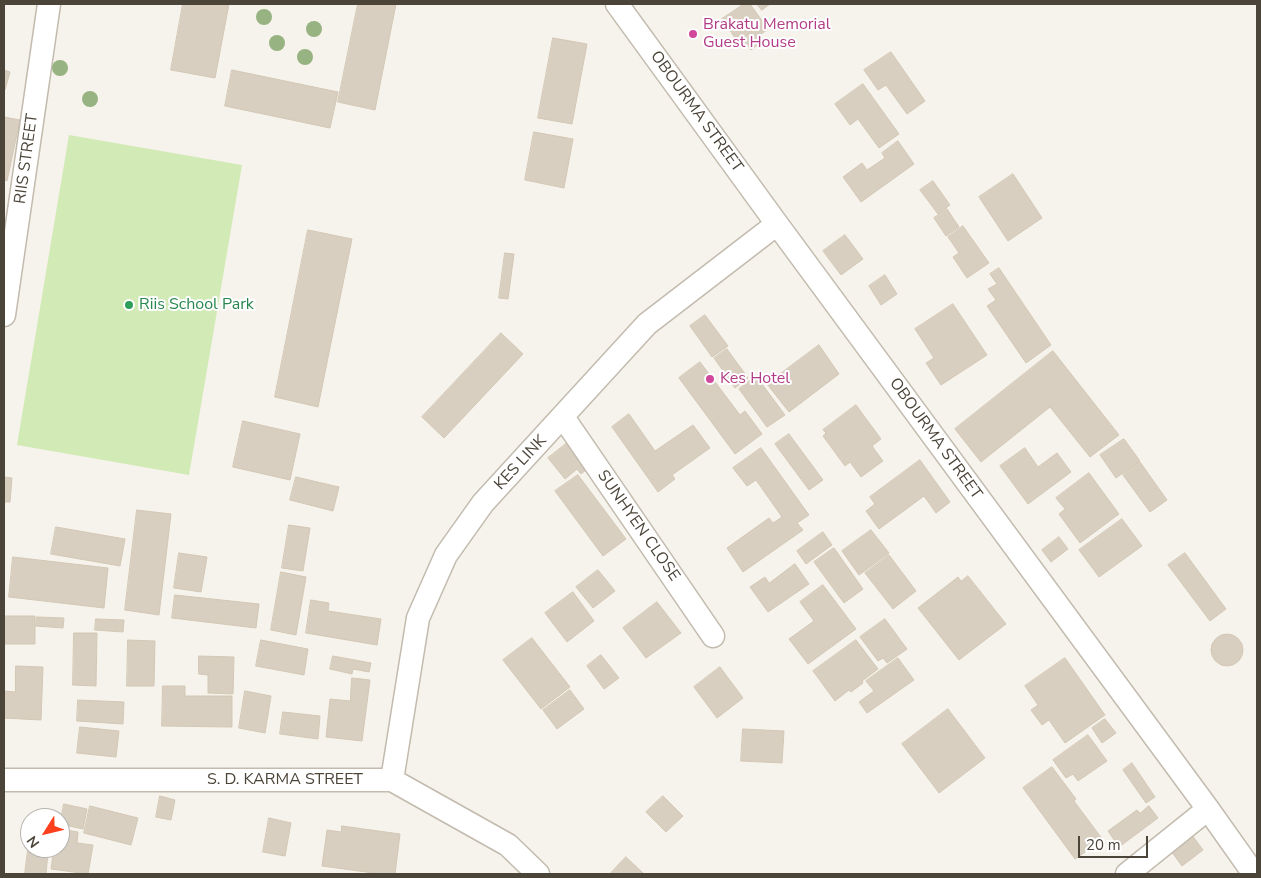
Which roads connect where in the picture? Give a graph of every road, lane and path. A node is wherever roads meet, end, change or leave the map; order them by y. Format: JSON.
{"nodes":[{"id":1,"x":50,"y":4,"type":"edge"},
{"id":2,"x":617,"y":4,"type":"edge"},
{"id":3,"x":777,"y":224,"type":"junction"},
{"id":4,"x":4,"y":315,"type":"edge"},
{"id":5,"x":563,"y":417,"type":"junction"},
{"id":6,"x":713,"y":636,"type":"dead end"},
{"id":7,"x":4,"y":780,"type":"edge"},
{"id":8,"x":392,"y":780,"type":"junction"},
{"id":9,"x":1208,"y":809,"type":"junction"},
{"id":10,"x":538,"y":874,"type":"edge"},
{"id":11,"x":1127,"y":874,"type":"edge"},
{"id":12,"x":1254,"y":874,"type":"edge"}],
"edges":[{"from":1,"to":4,"type":"street","name":"RIIS STREET"},
{"from":2,"to":3,"type":"street","name":"OBOURMA STREET"},
{"from":3,"to":5,"type":"street","name":"KES LINK"},
{"from":3,"to":9,"type":"street","name":"OBOURMA STREET"},
{"from":5,"to":6,"type":"street","name":"SUNHYEN CLOSE"},
{"from":5,"to":8,"type":"street","name":"KES LINK"},
{"from":7,"to":8,"type":"street","name":"S. D. KARMA STREET"},
{"from":8,"to":10,"type":"street","name":"S. D. KARMA STREET"},
{"from":9,"to":11,"type":"street"},
{"from":9,"to":12,"type":"street","name":"OBOURMA STREET"}]}
